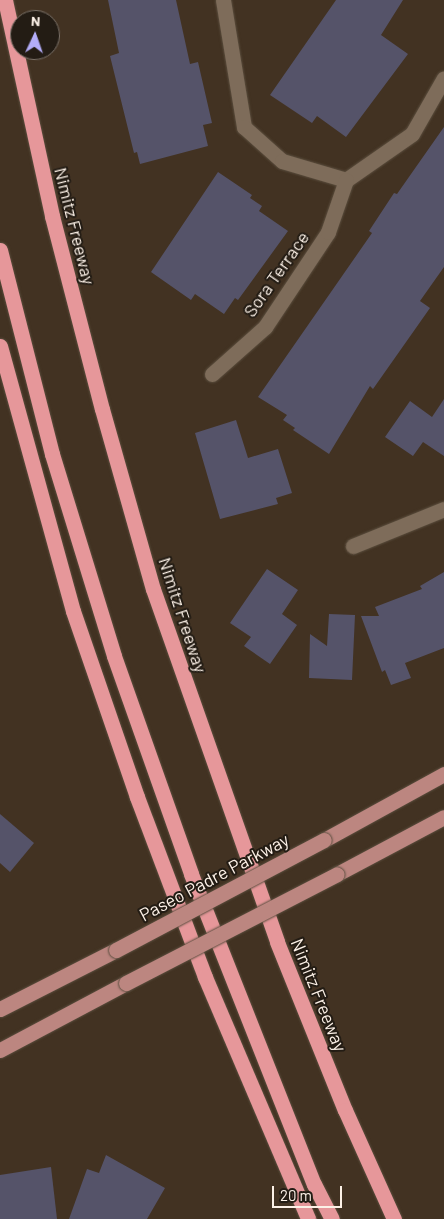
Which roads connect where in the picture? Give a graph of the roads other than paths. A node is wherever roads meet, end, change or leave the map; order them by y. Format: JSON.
{"nodes":[{"id":1,"x":5,"y":0,"type":"edge"},
{"id":2,"x":223,"y":0,"type":"edge"},
{"id":3,"x":444,"y":78,"type":"edge"},
{"id":4,"x":346,"y":180,"type":"junction"},
{"id":5,"x":0,"y":250,"type":"edge"},
{"id":6,"x":0,"y":346,"type":"edge"},
{"id":7,"x":212,"y":374,"type":"dead end"},
{"id":8,"x":444,"y":509,"type":"edge"},
{"id":9,"x":353,"y":546,"type":"dead end"},
{"id":10,"x":444,"y":774,"type":"edge"},
{"id":11,"x":444,"y":817,"type":"edge"},
{"id":12,"x":0,"y":1009,"type":"edge"},
{"id":13,"x":0,"y":1050,"type":"edge"},
{"id":14,"x":308,"y":1219,"type":"edge"},
{"id":15,"x":332,"y":1219,"type":"edge"},
{"id":16,"x":394,"y":1219,"type":"edge"}],
"edges":[{"from":1,"to":16,"type":"highway","name":"Nimitz Freeway"},
{"from":2,"to":4,"type":"street"},
{"from":3,"to":4,"type":"street"},
{"from":4,"to":7,"type":"street","name":"Sora Terrace"},
{"from":5,"to":15,"type":"highway"},
{"from":6,"to":14,"type":"highway"},
{"from":8,"to":9,"type":"street"},
{"from":10,"to":12,"type":"main road","name":"Paseo Padre Parkway","bridge":true},
{"from":11,"to":13,"type":"main road","bridge":true}]}
